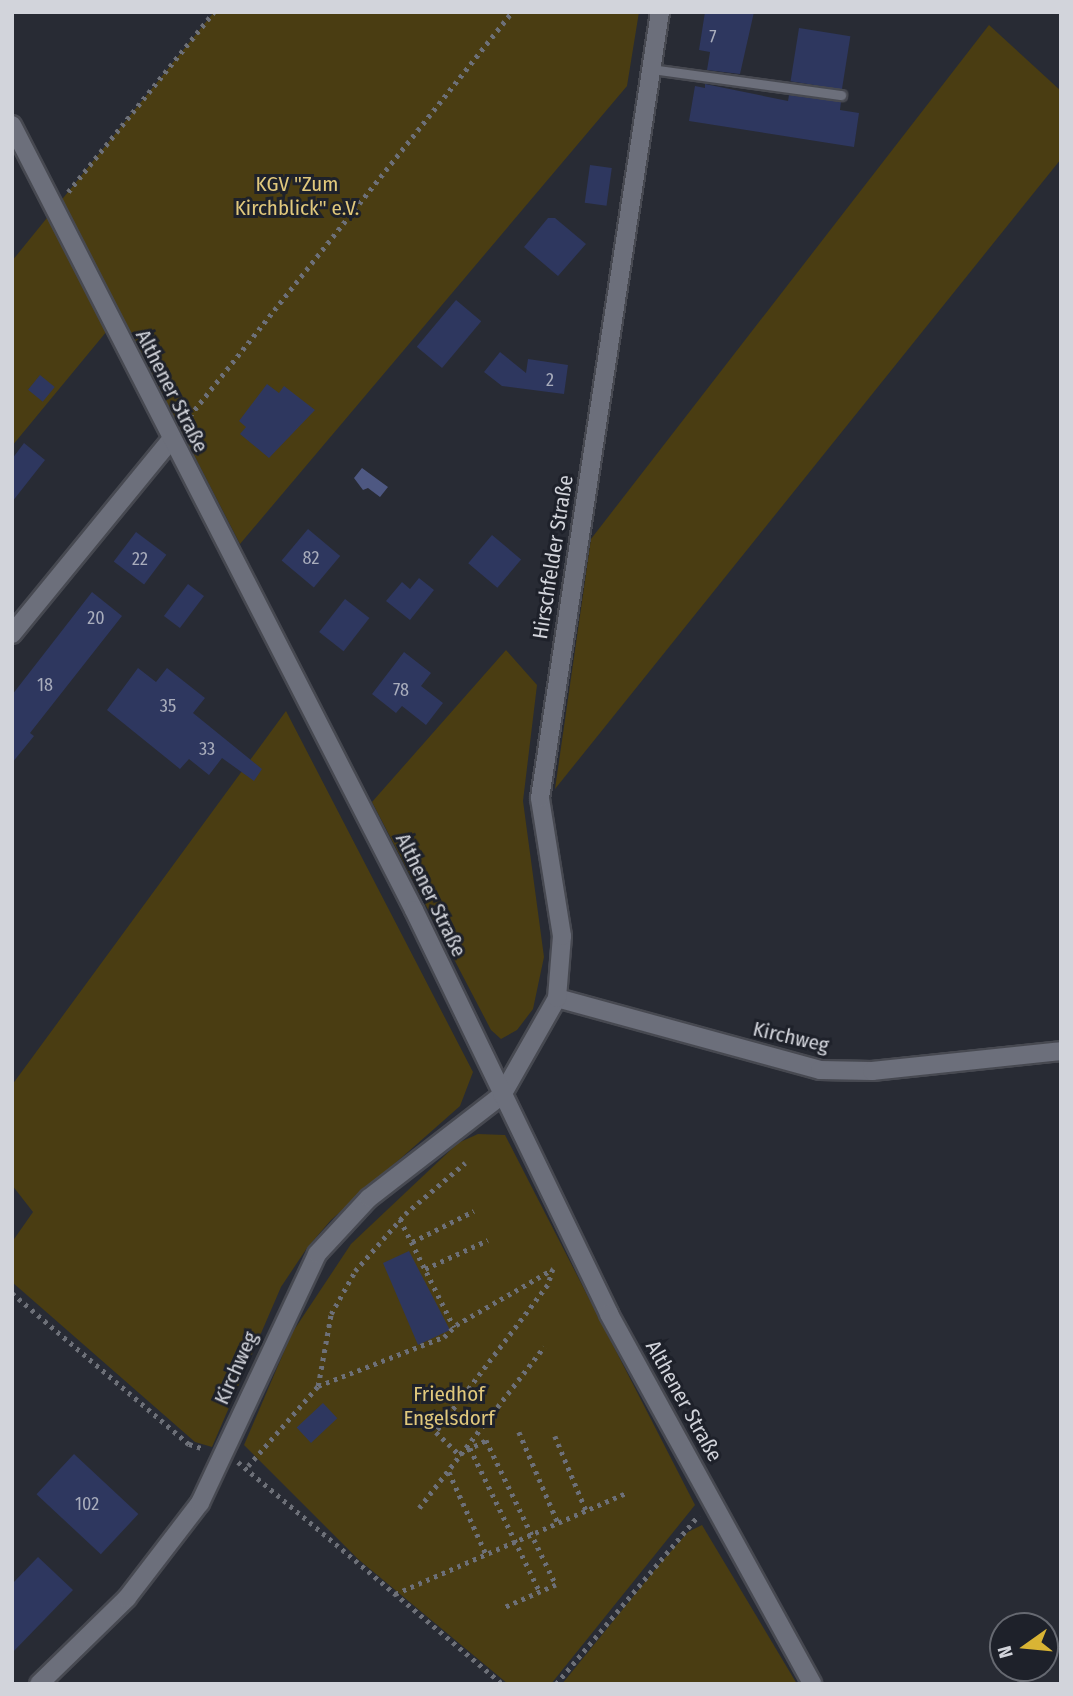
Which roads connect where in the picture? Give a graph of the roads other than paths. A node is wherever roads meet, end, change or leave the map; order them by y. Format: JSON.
{"nodes":[{"id":1,"x":660,"y":12,"type":"edge"},
{"id":2,"x":651,"y":69,"type":"junction"},
{"id":3,"x":841,"y":95,"type":"dead end"},
{"id":4,"x":12,"y":125,"type":"edge"},
{"id":5,"x":171,"y":440,"type":"junction"},
{"id":6,"x":12,"y":634,"type":"edge"},
{"id":7,"x":557,"y":998,"type":"junction"},
{"id":8,"x":1061,"y":1051,"type":"edge"},
{"id":9,"x":502,"y":1095,"type":"junction"},
{"id":10,"x":39,"y":1684,"type":"edge"},
{"id":11,"x":812,"y":1684,"type":"edge"}],
"edges":[{"from":1,"to":2,"type":"street","name":"Hirschfelder Straße"},
{"from":2,"to":3,"type":"lane"},
{"from":2,"to":7,"type":"street","name":"Hirschfelder Straße"},
{"from":4,"to":5,"type":"street","name":"Althener Straße"},
{"from":5,"to":6,"type":"street"},
{"from":5,"to":9,"type":"street","name":"Althener Straße"},
{"from":7,"to":8,"type":"street","name":"Kirchweg"},
{"from":7,"to":9,"type":"street","name":"Hirschfelder Straße"},
{"from":9,"to":10,"type":"street","name":"Kirchweg"},
{"from":9,"to":11,"type":"street","name":"Althener Straße"}]}
